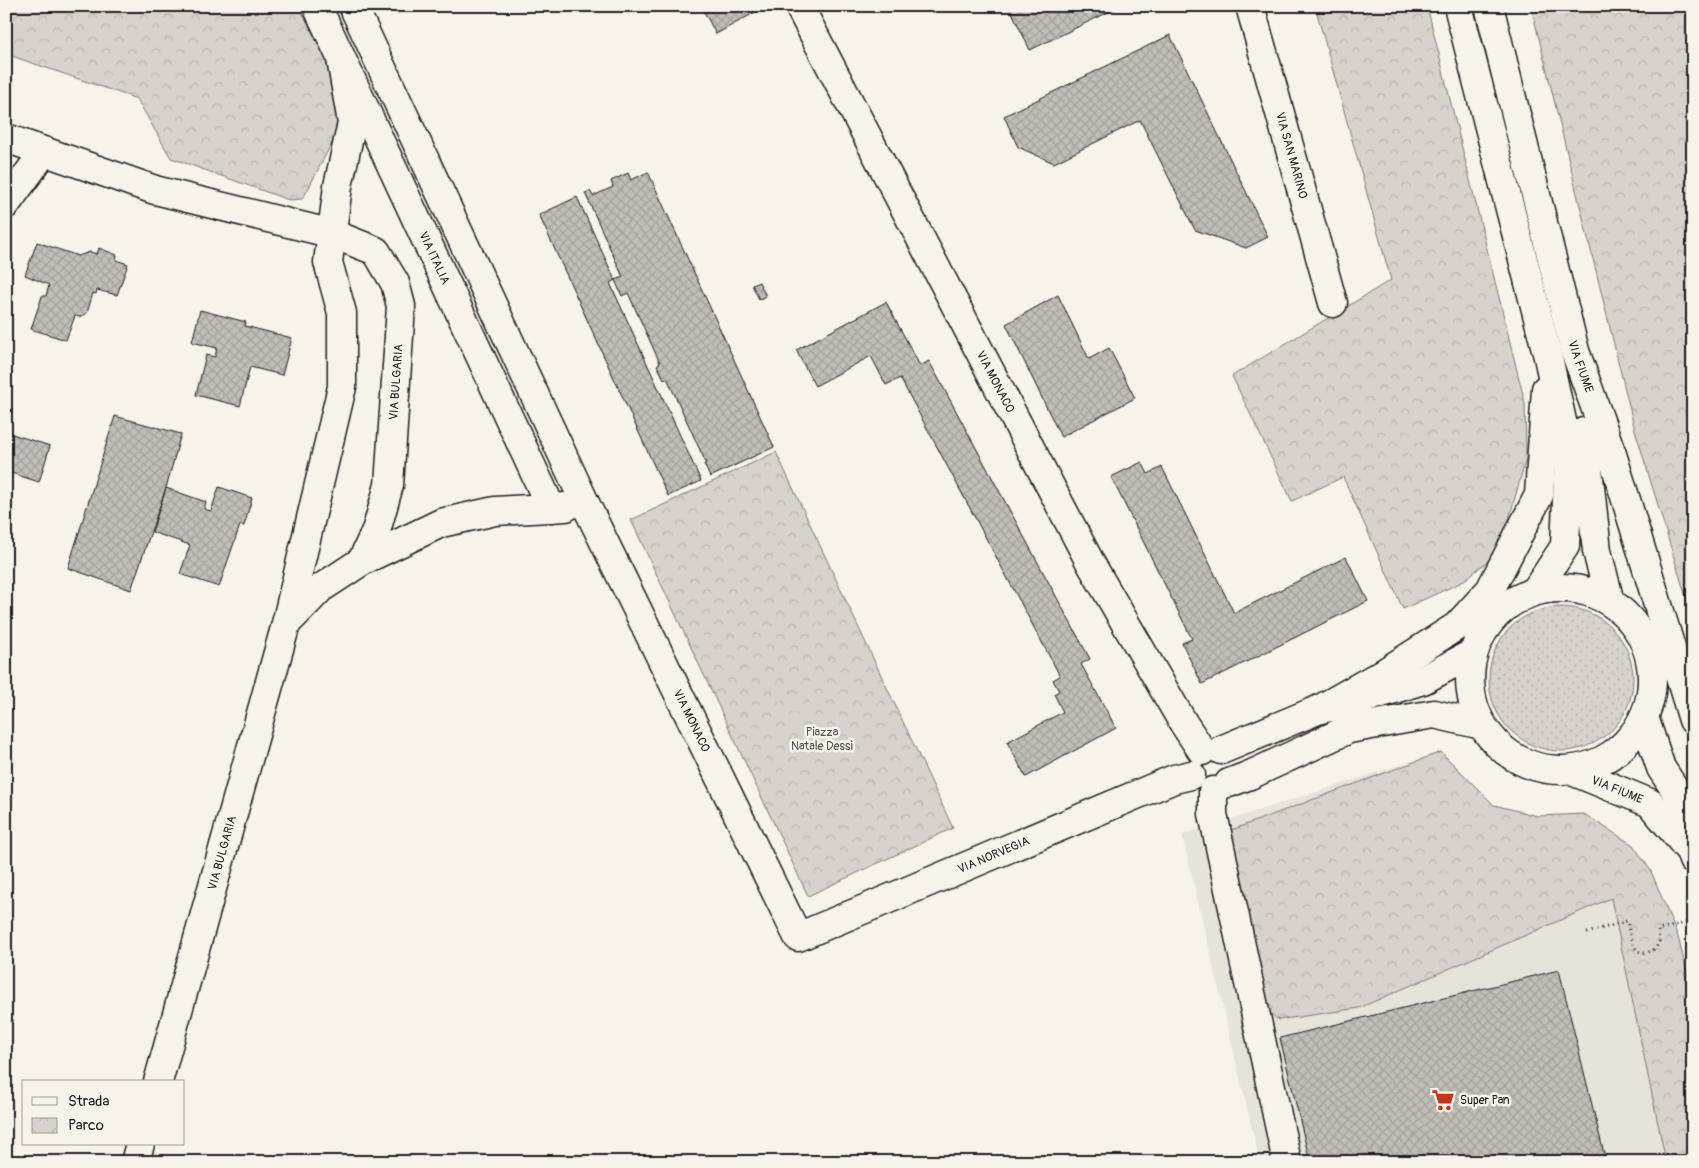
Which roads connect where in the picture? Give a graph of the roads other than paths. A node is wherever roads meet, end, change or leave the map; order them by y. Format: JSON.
{"nodes":[{"id":1,"x":316,"y":6,"type":"edge"},
{"id":2,"x":353,"y":6,"type":"edge"},
{"id":3,"x":799,"y":6,"type":"edge"},
{"id":4,"x":1250,"y":6,"type":"edge"},
{"id":5,"x":1458,"y":6,"type":"edge"},
{"id":6,"x":1490,"y":6,"type":"edge"},
{"id":7,"x":342,"y":59,"type":"junction"},
{"id":8,"x":6,"y":138,"type":"edge"},
{"id":9,"x":44,"y":152,"type":"junction"},
{"id":10,"x":6,"y":204,"type":"edge"},
{"id":11,"x":333,"y":234,"type":"junction"},
{"id":12,"x":1333,"y":303,"type":"dead end"},
{"id":13,"x":1575,"y":351,"type":"junction"},
{"id":14,"x":1548,"y":357,"type":"junction"},
{"id":15,"x":586,"y":506,"type":"junction"},
{"id":16,"x":551,"y":508,"type":"junction"},
{"id":17,"x":301,"y":559,"type":"junction"},
{"id":18,"x":362,"y":561,"type":"junction"},
{"id":19,"x":336,"y":578,"type":"junction"},
{"id":20,"x":1549,"y":589,"type":"junction"},
{"id":21,"x":1610,"y":602,"type":"junction"},
{"id":22,"x":286,"y":624,"type":"junction"},
{"id":23,"x":1473,"y":653,"type":"junction"},
{"id":24,"x":1320,"y":709,"type":"junction"},
{"id":25,"x":1644,"y":718,"type":"junction"},
{"id":26,"x":1693,"y":720,"type":"edge"},
{"id":27,"x":1482,"y":725,"type":"junction"},
{"id":28,"x":1211,"y":750,"type":"junction"},
{"id":29,"x":1572,"y":770,"type":"junction"},
{"id":30,"x":1191,"y":775,"type":"junction"},
{"id":31,"x":1221,"y":787,"type":"junction"},
{"id":32,"x":1693,"y":817,"type":"edge"},
{"id":33,"x":1693,"y":860,"type":"edge"},
{"id":34,"x":798,"y":937,"type":"joint"},
{"id":35,"x":159,"y":1080,"type":"edge"},
{"id":36,"x":139,"y":1146,"type":"edge"},
{"id":37,"x":135,"y":1162,"type":"edge"},
{"id":38,"x":1287,"y":1162,"type":"edge"}],
"edges":[{"from":1,"to":7,"type":"street","name":"VIA ITALIA"},
{"from":2,"to":15,"type":"street"},
{"from":3,"to":28,"type":"street","name":"VIA MONACO"},
{"from":4,"to":12,"type":"street","name":"VIA SAN MARINO"},
{"from":5,"to":14,"type":"street"},
{"from":6,"to":13,"type":"street","name":"VIA FIUME"},
{"from":7,"to":11,"type":"street","name":"VIA BULGARIA"},
{"from":7,"to":16,"type":"street","name":"VIA ITALIA"},
{"from":8,"to":9,"type":"street","name":"VIA BULGARIA"},
{"from":9,"to":10,"type":"street"},
{"from":9,"to":11,"type":"street","name":"VIA BULGARIA"},
{"from":11,"to":17,"type":"street","name":"VIA BULGARIA"},
{"from":11,"to":18,"type":"street","name":"VIA BULGARIA"},
{"from":13,"to":21,"type":"street"},
{"from":13,"to":26,"type":"street","name":"VIA FIUME"},
{"from":14,"to":20,"type":"street"},
{"from":14,"to":24,"type":"street"},
{"from":15,"to":16,"type":"street","name":"VIA BULGARIA"},
{"from":15,"to":34,"type":"street","name":"VIA MONACO"},
{"from":16,"to":18,"type":"street","name":"VIA BULGARIA"},
{"from":17,"to":19,"type":"street"},
{"from":17,"to":22,"type":"street","name":"VIA BULGARIA"},
{"from":18,"to":19,"type":"street","name":"VIA BULGARIA"},
{"from":19,"to":22,"type":"street","name":"VIA BULGARIA"},
{"from":20,"to":21,"type":"street"},
{"from":20,"to":23,"type":"street"},
{"from":21,"to":25,"type":"street"},
{"from":22,"to":35,"type":"street","name":"VIA BULGARIA"},
{"from":23,"to":24,"type":"street"},
{"from":23,"to":27,"type":"street"},
{"from":24,"to":28,"type":"street"},
{"from":25,"to":29,"type":"street"},
{"from":25,"to":32,"type":"street"},
{"from":27,"to":29,"type":"street"},
{"from":27,"to":31,"type":"street"},
{"from":28,"to":30,"type":"street"},
{"from":28,"to":31,"type":"street"},
{"from":29,"to":33,"type":"street","name":"VIA FIUME"},
{"from":30,"to":31,"type":"street"},
{"from":30,"to":34,"type":"street","name":"VIA NORVEGIA"},
{"from":31,"to":38,"type":"street"},
{"from":36,"to":37,"type":"street"}]}
